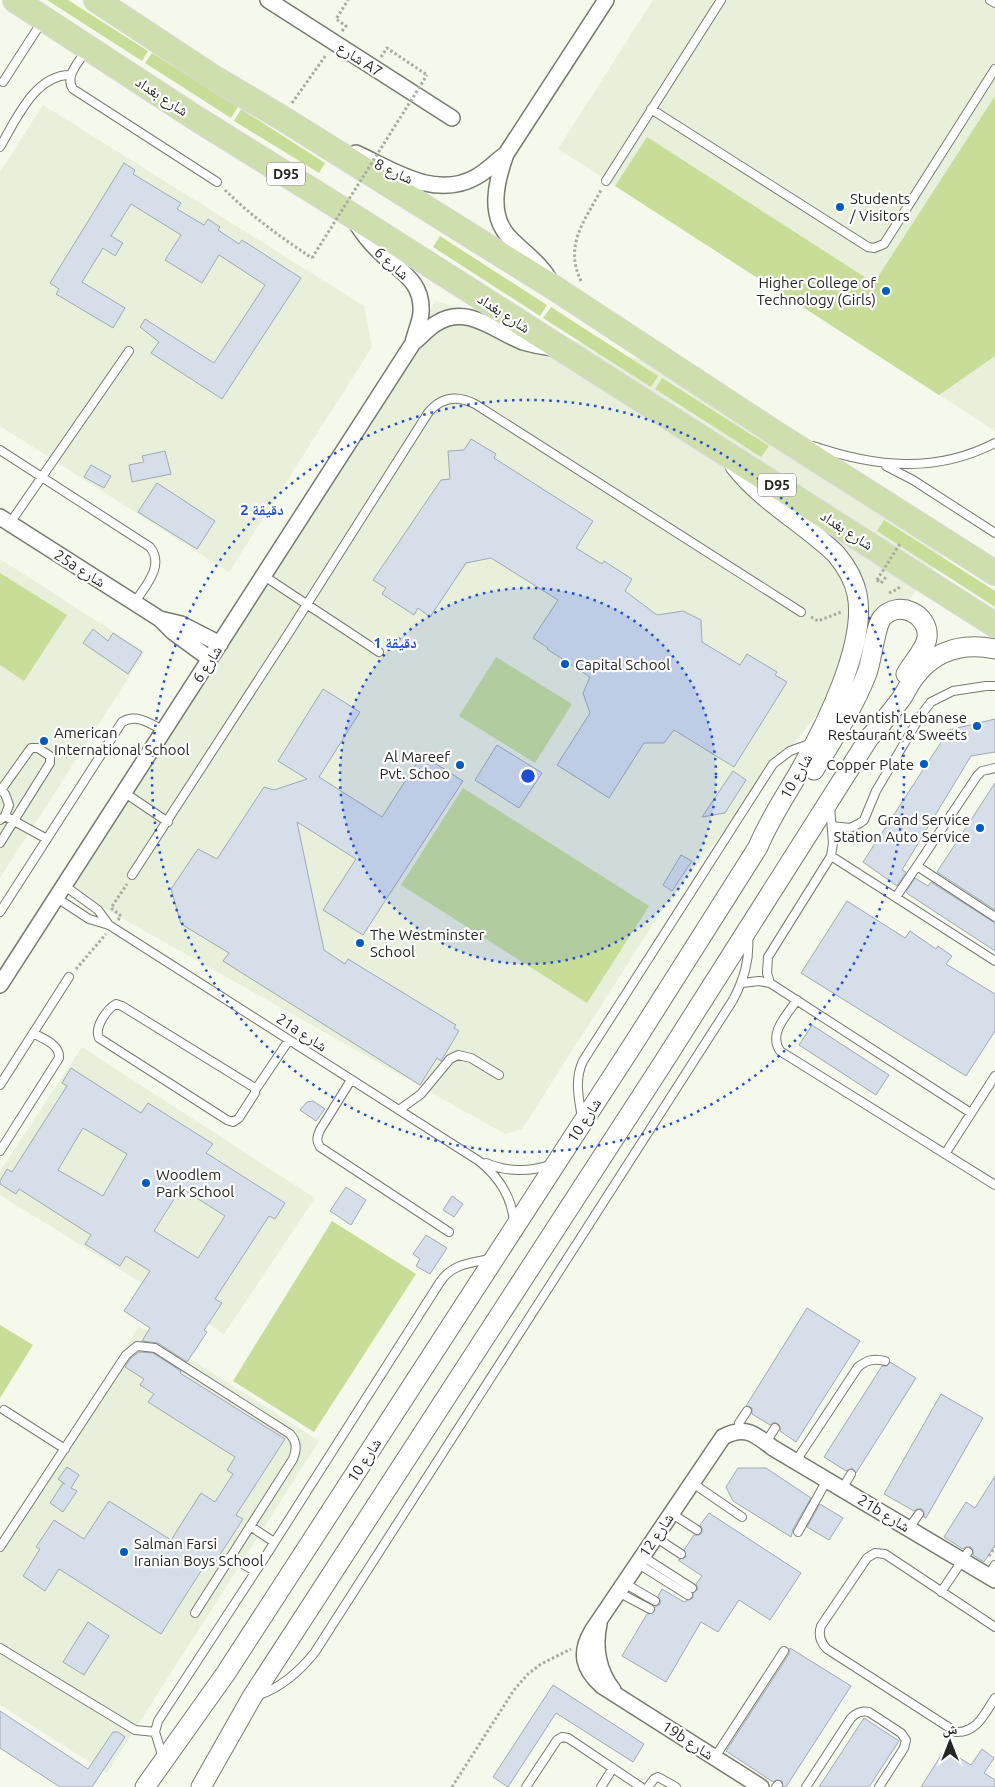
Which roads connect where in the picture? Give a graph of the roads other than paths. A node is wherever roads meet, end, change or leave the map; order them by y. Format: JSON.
{"nodes":[{"id":1,"x":15,"y":0,"type":"edge"},
{"id":2,"x":96,"y":0,"type":"edge"},
{"id":3,"x":268,"y":0,"type":"edge"},
{"id":4,"x":606,"y":0,"type":"edge"},
{"id":5,"x":721,"y":0,"type":"edge"},
{"id":6,"x":990,"y":0,"type":"edge"},
{"id":7,"x":995,"y":3,"type":"edge"},
{"id":8,"x":44,"y":19,"type":"junction"},
{"id":9,"x":88,"y":47,"type":"junction"},
{"id":10,"x":995,"y":69,"type":"edge"},
{"id":11,"x":71,"y":75,"type":"junction"},
{"id":12,"x":3,"y":82,"type":"dead end"},
{"id":13,"x":651,"y":109,"type":"junction"},
{"id":14,"x":282,"y":118,"type":"junction"},
{"id":15,"x":452,"y":118,"type":"dead end"},
{"id":16,"x":0,"y":147,"type":"edge"},
{"id":17,"x":506,"y":154,"type":"junction"},
{"id":18,"x":606,"y":181,"type":"road end"},
{"id":19,"x":218,"y":182,"type":"road end"},
{"id":20,"x":353,"y":216,"type":"junction"},
{"id":21,"x":556,"y":289,"type":"junction"},
{"id":22,"x":413,"y":343,"type":"junction"},
{"id":23,"x":559,"y":348,"type":"junction"},
{"id":24,"x":129,"y":351,"type":"dead end"},
{"id":25,"x":769,"y":429,"type":"junction"},
{"id":26,"x":995,"y":443,"type":"edge"},
{"id":27,"x":0,"y":450,"type":"edge"},
{"id":28,"x":724,"y":451,"type":"junction"},
{"id":29,"x":878,"y":462,"type":"junction"},
{"id":30,"x":41,"y":476,"type":"junction"},
{"id":31,"x":5,"y":520,"type":"edge"},
{"id":32,"x":995,"y":533,"type":"edge"},
{"id":33,"x":995,"y":572,"type":"edge"},
{"id":34,"x":264,"y":576,"type":"junction"},
{"id":35,"x":135,"y":602,"type":"junction"},
{"id":36,"x":307,"y":605,"type":"junction"},
{"id":37,"x":801,"y":612,"type":"dead end"},
{"id":38,"x":160,"y":619,"type":"junction"},
{"id":39,"x":995,"y":625,"type":"edge"},
{"id":40,"x":220,"y":644,"type":"junction"},
{"id":41,"x":995,"y":649,"type":"edge"},
{"id":42,"x":379,"y":652,"type":"dead end"},
{"id":43,"x":210,"y":659,"type":"junction"},
{"id":44,"x":995,"y":686,"type":"edge"},
{"id":45,"x":164,"y":731,"type":"junction"},
{"id":46,"x":869,"y":738,"type":"junction"},
{"id":47,"x":816,"y":741,"type":"junction"},
{"id":48,"x":995,"y":768,"type":"edge"},
{"id":49,"x":1,"y":789,"type":"edge"},
{"id":50,"x":125,"y":793,"type":"junction"},
{"id":51,"x":830,"y":799,"type":"junction"},
{"id":52,"x":2,"y":818,"type":"edge"},
{"id":53,"x":14,"y":821,"type":"junction"},
{"id":54,"x":168,"y":822,"type":"junction"},
{"id":55,"x":832,"y":826,"type":"junction"},
{"id":56,"x":47,"y":839,"type":"junction"},
{"id":57,"x":0,"y":843,"type":"edge"},
{"id":58,"x":758,"y":847,"type":"junction"},
{"id":59,"x":830,"y":856,"type":"junction"},
{"id":60,"x":917,"y":866,"type":"junction"},
{"id":61,"x":132,"y":875,"type":"dead end"},
{"id":62,"x":61,"y":892,"type":"junction"},
{"id":63,"x":896,"y":897,"type":"junction"},
{"id":64,"x":0,"y":912,"type":"edge"},
{"id":65,"x":995,"y":917,"type":"edge"},
{"id":66,"x":110,"y":925,"type":"junction"},
{"id":67,"x":747,"y":929,"type":"junction"},
{"id":68,"x":995,"y":961,"type":"edge"},
{"id":69,"x":69,"y":977,"type":"dead end"},
{"id":70,"x":742,"y":983,"type":"junction"},
{"id":71,"x":770,"y":983,"type":"junction"},
{"id":72,"x":0,"y":985,"type":"edge"},
{"id":73,"x":797,"y":1000,"type":"junction"},
{"id":74,"x":33,"y":1033,"type":"junction"},
{"id":75,"x":289,"y":1040,"type":"junction"},
{"id":76,"x":499,"y":1075,"type":"dead end"},
{"id":77,"x":995,"y":1076,"type":"edge"},
{"id":78,"x":351,"y":1080,"type":"junction"},
{"id":79,"x":0,"y":1085,"type":"edge"},
{"id":80,"x":256,"y":1089,"type":"junction"},
{"id":81,"x":399,"y":1110,"type":"junction"},
{"id":82,"x":972,"y":1113,"type":"junction"},
{"id":83,"x":582,"y":1122,"type":"junction"},
{"id":84,"x":0,"y":1151,"type":"edge"},
{"id":85,"x":945,"y":1154,"type":"junction"},
{"id":86,"x":480,"y":1160,"type":"junction"},
{"id":87,"x":556,"y":1163,"type":"junction"},
{"id":88,"x":995,"y":1185,"type":"edge"},
{"id":89,"x":514,"y":1227,"type":"junction"},
{"id":90,"x":449,"y":1232,"type":"dead end"},
{"id":91,"x":494,"y":1258,"type":"junction"},
{"id":92,"x":885,"y":1361,"type":"dead end"},
{"id":93,"x":4,"y":1410,"type":"dead end"},
{"id":94,"x":747,"y":1411,"type":"dead end"},
{"id":95,"x":775,"y":1428,"type":"dead end"},
{"id":96,"x":739,"y":1431,"type":"junction"},
{"id":97,"x":769,"y":1445,"type":"junction"},
{"id":98,"x":65,"y":1449,"type":"junction"},
{"id":99,"x":713,"y":1451,"type":"junction"},
{"id":100,"x":796,"y":1462,"type":"junction"},
{"id":101,"x":851,"y":1474,"type":"dead end"},
{"id":102,"x":827,"y":1480,"type":"junction"},
{"id":103,"x":692,"y":1482,"type":"junction"},
{"id":104,"x":842,"y":1489,"type":"junction"},
{"id":105,"x":671,"y":1513,"type":"junction"},
{"id":106,"x":919,"y":1514,"type":"dead end"},
{"id":107,"x":742,"y":1517,"type":"dead end"},
{"id":108,"x":250,"y":1526,"type":"junction"},
{"id":109,"x":909,"y":1528,"type":"junction"},
{"id":110,"x":697,"y":1530,"type":"dead end"},
{"id":111,"x":798,"y":1532,"type":"dead end"},
{"id":112,"x":655,"y":1537,"type":"junction"},
{"id":113,"x":274,"y":1542,"type":"junction"},
{"id":114,"x":0,"y":1547,"type":"edge"},
{"id":115,"x":681,"y":1554,"type":"dead end"},
{"id":116,"x":965,"y":1556,"type":"junction"},
{"id":117,"x":230,"y":1557,"type":"junction"},
{"id":118,"x":640,"y":1560,"type":"junction"},
{"id":119,"x":255,"y":1571,"type":"junction"},
{"id":120,"x":993,"y":1574,"type":"edge"},
{"id":121,"x":621,"y":1588,"type":"junction"},
{"id":122,"x":690,"y":1592,"type":"dead end"},
{"id":123,"x":941,"y":1592,"type":"junction"},
{"id":124,"x":655,"y":1601,"type":"dead end"},
{"id":125,"x":650,"y":1610,"type":"dead end"},
{"id":126,"x":196,"y":1613,"type":"dead end"},
{"id":127,"x":600,"y":1620,"type":"junction"},
{"id":128,"x":995,"y":1627,"type":"edge"},
{"id":129,"x":0,"y":1648,"type":"edge"},
{"id":130,"x":784,"y":1651,"type":"dead end"},
{"id":131,"x":616,"y":1693,"type":"junction"},
{"id":132,"x":252,"y":1697,"type":"junction"},
{"id":133,"x":995,"y":1698,"type":"edge"},
{"id":134,"x":155,"y":1732,"type":"junction"},
{"id":135,"x":715,"y":1758,"type":"junction"},
{"id":136,"x":164,"y":1761,"type":"junction"},
{"id":137,"x":613,"y":1768,"type":"junction"},
{"id":138,"x":144,"y":1787,"type":"edge"},
{"id":139,"x":201,"y":1787,"type":"edge"},
{"id":140,"x":526,"y":1787,"type":"edge"},
{"id":141,"x":601,"y":1787,"type":"edge"},
{"id":142,"x":641,"y":1787,"type":"edge"},
{"id":143,"x":648,"y":1787,"type":"edge"},
{"id":144,"x":676,"y":1787,"type":"edge"},
{"id":145,"x":761,"y":1787,"type":"edge"},
{"id":146,"x":806,"y":1787,"type":"edge"},
{"id":147,"x":879,"y":1787,"type":"edge"}],
"edges":[{"from":1,"to":8,"type":"main road","name":"شارع بغداد","number":"D95"},
{"from":2,"to":14,"type":"main road"},
{"from":3,"to":15,"type":"street","name":"شارع A7"},
{"from":4,"to":17,"type":"street","name":"شارع 8"},
{"from":5,"to":13,"type":"lane"},
{"from":6,"to":7,"type":"lane"},
{"from":8,"to":9,"type":"main road","name":"شارع بغداد","number":"D95"},
{"from":8,"to":12,"type":"lane"},
{"from":9,"to":11,"type":"lane"},
{"from":9,"to":20,"type":"main road","name":"شارع بغداد","number":"D95"},
{"from":10,"to":13,"type":"lane"},
{"from":11,"to":16,"type":"lane"},
{"from":11,"to":19,"type":"lane"},
{"from":13,"to":18,"type":"lane"},
{"from":14,"to":17,"type":"street","name":"شارع 8"},
{"from":14,"to":21,"type":"main road"},
{"from":17,"to":21,"type":"street","name":"شارع 8"},
{"from":20,"to":22,"type":"street","name":"شارع 6"},
{"from":20,"to":23,"type":"main road","name":"شارع بغداد","number":"D95"},
{"from":21,"to":25,"type":"main road"},
{"from":22,"to":23,"type":"street","name":"شارع 6"},
{"from":22,"to":34,"type":"street","name":"شارع 6"},
{"from":23,"to":28,"type":"main road","name":"شارع بغداد","number":"D95"},
{"from":24,"to":30,"type":"lane"},
{"from":25,"to":29,"type":"lane"},
{"from":25,"to":33,"type":"main road"},
{"from":26,"to":29,"type":"lane"},
{"from":27,"to":30,"type":"lane"},
{"from":28,"to":39,"type":"main road","name":"شارع بغداد","number":"D95"},
{"from":28,"to":47,"type":"street","name":"شارع 10"},
{"from":29,"to":32,"type":"lane"},
{"from":30,"to":31,"type":"lane"},
{"from":30,"to":35,"type":"lane"},
{"from":31,"to":35,"type":"street","name":"25a شارع"},
{"from":34,"to":36,"type":"lane"},
{"from":34,"to":40,"type":"street","name":"شارع 6"},
{"from":35,"to":38,"type":"street","name":"25a شارع"},
{"from":36,"to":37,"type":"lane"},
{"from":36,"to":42,"type":"lane"},
{"from":36,"to":54,"type":"lane"},
{"from":38,"to":40,"type":"street","name":"25a شارع"},
{"from":38,"to":43,"type":"street","name":"25a شارع"},
{"from":40,"to":43,"type":"street","name":"شارع 6"},
{"from":41,"to":46,"type":"street"},
{"from":43,"to":45,"type":"street","name":"شارع 6"},
{"from":44,"to":55,"type":"lane"},
{"from":45,"to":50,"type":"street","name":"شارع 6"},
{"from":45,"to":56,"type":"lane"},
{"from":46,"to":51,"type":"street"},
{"from":46,"to":58,"type":"street"},
{"from":47,"to":58,"type":"street","name":"شارع 10"},
{"from":47,"to":83,"type":"lane"},
{"from":48,"to":60,"type":"lane"},
{"from":49,"to":52,"type":"lane"},
{"from":49,"to":53,"type":"lane"},
{"from":50,"to":54,"type":"lane"},
{"from":50,"to":62,"type":"street","name":"شارع 6"},
{"from":51,"to":55,"type":"lane"},
{"from":51,"to":67,"type":"street"},
{"from":52,"to":53,"type":"lane"},
{"from":53,"to":56,"type":"lane"},
{"from":53,"to":57,"type":"lane"},
{"from":54,"to":61,"type":"lane"},
{"from":55,"to":59,"type":"lane"},
{"from":56,"to":64,"type":"lane"},
{"from":58,"to":83,"type":"street","name":"شارع 10"},
{"from":59,"to":63,"type":"lane"},
{"from":59,"to":71,"type":"lane"},
{"from":60,"to":63,"type":"lane"},
{"from":60,"to":65,"type":"lane"},
{"from":62,"to":66,"type":"lane","name":"21a شارع"},
{"from":62,"to":66,"type":"lane","name":"21a شارع"},
{"from":62,"to":72,"type":"street","name":"شارع 6"},
{"from":63,"to":68,"type":"lane"},
{"from":66,"to":75,"type":"lane","name":"21a شارع"},
{"from":67,"to":70,"type":"lane"},
{"from":67,"to":132,"type":"street"},
{"from":69,"to":74,"type":"lane"},
{"from":70,"to":71,"type":"lane"},
{"from":70,"to":132,"type":"lane"},
{"from":71,"to":73,"type":"lane"},
{"from":73,"to":82,"type":"lane"},
{"from":73,"to":85,"type":"lane"},
{"from":74,"to":79,"type":"lane"},
{"from":74,"to":84,"type":"lane"},
{"from":75,"to":78,"type":"lane","name":"21a شارع"},
{"from":75,"to":80,"type":"lane"},
{"from":76,"to":81,"type":"lane"},
{"from":77,"to":82,"type":"lane"},
{"from":78,"to":81,"type":"lane","name":"21a شارع"},
{"from":78,"to":90,"type":"lane"},
{"from":80,"to":80,"type":"lane"},
{"from":81,"to":86,"type":"lane","name":"21a شارع"},
{"from":82,"to":85,"type":"lane"},
{"from":83,"to":87,"type":"street","name":"شارع 10"},
{"from":85,"to":88,"type":"lane"},
{"from":86,"to":87,"type":"lane","name":"21a شارع"},
{"from":86,"to":89,"type":"lane","name":"21a شارع"},
{"from":87,"to":89,"type":"street","name":"شارع 10"},
{"from":89,"to":91,"type":"street","name":"شارع 10"},
{"from":91,"to":113,"type":"lane"},
{"from":91,"to":136,"type":"street","name":"شارع 10"},
{"from":92,"to":100,"type":"lane"},
{"from":93,"to":98,"type":"lane"},
{"from":94,"to":96,"type":"lane"},
{"from":95,"to":97,"type":"lane"},
{"from":96,"to":97,"type":"street","name":"21b شارع"},
{"from":96,"to":99,"type":"street"},
{"from":97,"to":99,"type":"street","name":"21b شارع"},
{"from":97,"to":100,"type":"street","name":"21b شارع"},
{"from":98,"to":108,"type":"lane"},
{"from":98,"to":114,"type":"lane"},
{"from":99,"to":103,"type":"street","name":"شارع 12"},
{"from":100,"to":102,"type":"street","name":"21b شارع"},
{"from":101,"to":104,"type":"lane"},
{"from":102,"to":104,"type":"street","name":"21b شارع"},
{"from":102,"to":111,"type":"lane"},
{"from":103,"to":105,"type":"street","name":"شارع 12"},
{"from":103,"to":107,"type":"lane"},
{"from":104,"to":109,"type":"street","name":"21b شارع"},
{"from":105,"to":110,"type":"lane"},
{"from":105,"to":112,"type":"street","name":"شارع 12"},
{"from":106,"to":109,"type":"lane"},
{"from":108,"to":113,"type":"lane"},
{"from":108,"to":117,"type":"lane"},
{"from":109,"to":116,"type":"street","name":"21b شارع"},
{"from":112,"to":115,"type":"lane"},
{"from":112,"to":118,"type":"street","name":"شارع 12"},
{"from":113,"to":119,"type":"lane"},
{"from":116,"to":120,"type":"street","name":"21b شارع"},
{"from":116,"to":123,"type":"lane"},
{"from":117,"to":119,"type":"lane"},
{"from":117,"to":126,"type":"lane"},
{"from":118,"to":121,"type":"street","name":"شارع 12"},
{"from":118,"to":122,"type":"lane"},
{"from":119,"to":134,"type":"lane"},
{"from":121,"to":124,"type":"lane"},
{"from":121,"to":125,"type":"lane"},
{"from":121,"to":127,"type":"street","name":"شارع 12"},
{"from":123,"to":128,"type":"lane"},
{"from":123,"to":133,"type":"lane"},
{"from":127,"to":131,"type":"street","name":"19b شارع"},
{"from":127,"to":131,"type":"street","name":"19b شارع"},
{"from":129,"to":134,"type":"lane"},
{"from":130,"to":135,"type":"lane"},
{"from":131,"to":135,"type":"street","name":"19b شارع"},
{"from":132,"to":139,"type":"street"},
{"from":134,"to":136,"type":"lane"},
{"from":135,"to":145,"type":"street","name":"19b شارع"},
{"from":136,"to":138,"type":"street","name":"شارع 10"},
{"from":137,"to":140,"type":"lane"},
{"from":137,"to":141,"type":"lane"},
{"from":137,"to":142,"type":"lane"},
{"from":143,"to":144,"type":"lane"},
{"from":146,"to":147,"type":"lane"}]}
